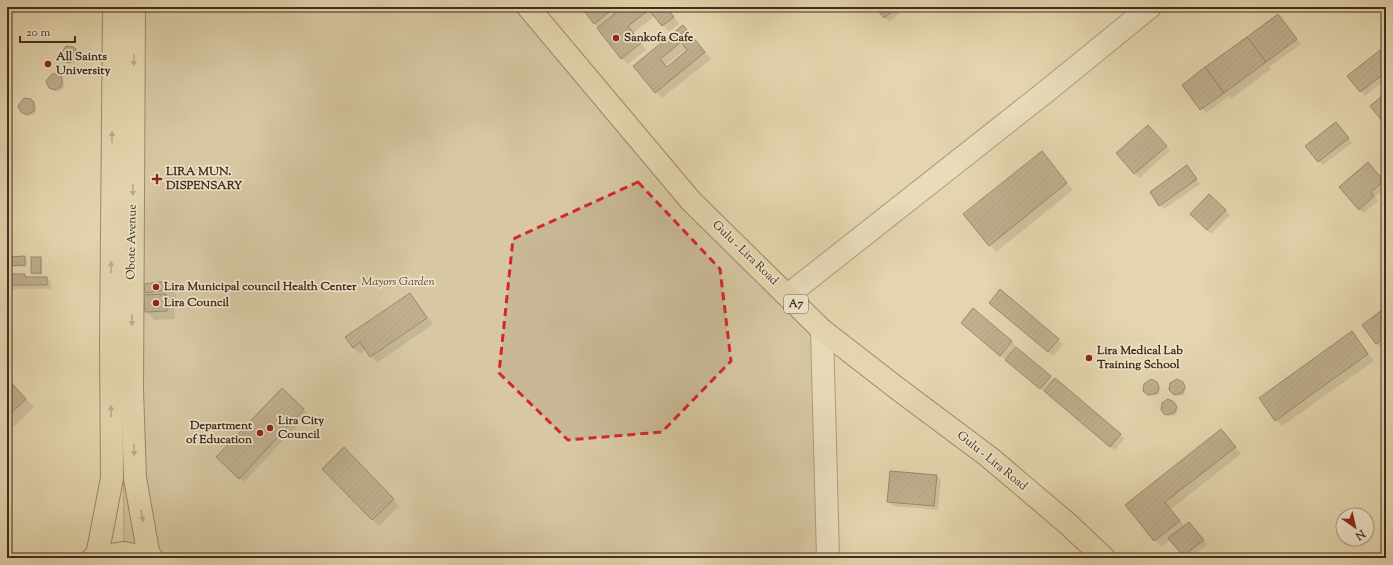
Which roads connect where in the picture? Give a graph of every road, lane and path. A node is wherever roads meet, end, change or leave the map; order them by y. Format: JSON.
{"nodes":[{"id":1,"x":114,"y":7,"type":"edge"},
{"id":2,"x":134,"y":7,"type":"edge"},
{"id":3,"x":528,"y":7,"type":"edge"},
{"id":4,"x":1150,"y":7,"type":"edge"},
{"id":5,"x":788,"y":296,"type":"junction"},
{"id":6,"x":822,"y":330,"type":"junction"},
{"id":7,"x":95,"y":557,"type":"edge"},
{"id":8,"x":151,"y":557,"type":"edge"},
{"id":9,"x":828,"y":558,"type":"edge"},
{"id":10,"x":1104,"y":558,"type":"edge"}],
"edges":[{"from":7,"to":1,"type":"main road","name":"Obote Avenue","one_way":true},
{"from":2,"to":8,"type":"main road","name":"Obote Avenue","one_way":true},
{"from":3,"to":5,"type":"main road","name":"Gulu - Lira Road","number":"A7"},
{"from":4,"to":5,"type":"street"},
{"from":5,"to":6,"type":"main road","name":"Gulu - Lira Road","number":"A7"},
{"from":6,"to":9,"type":"street"},
{"from":6,"to":10,"type":"main road","name":"Gulu - Lira Road","number":"A7"},
{"from":7,"to":8,"type":"main road"}]}
